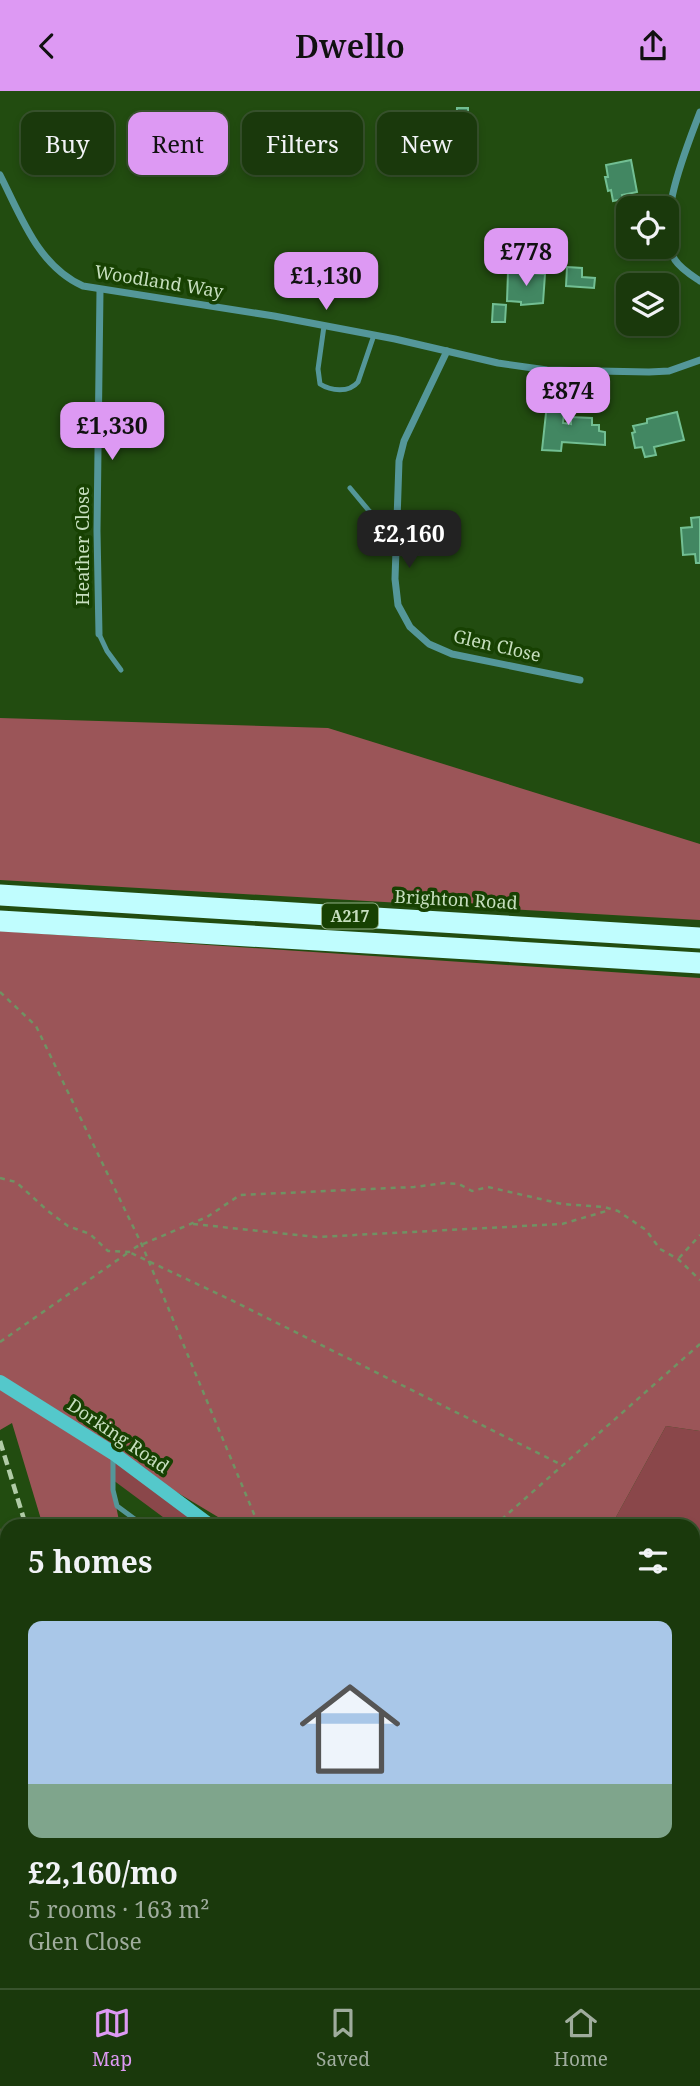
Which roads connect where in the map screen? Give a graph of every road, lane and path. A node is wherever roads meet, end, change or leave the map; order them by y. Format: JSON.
{"nodes":[{"id":1,"x":700,"y":111,"type":"edge"},
{"id":2,"x":0,"y":175,"type":"edge"},
{"id":3,"x":700,"y":281,"type":"edge"},
{"id":4,"x":100,"y":290,"type":"junction"},
{"id":5,"x":324,"y":326,"type":"junction"},
{"id":6,"x":374,"y":335,"type":"junction"},
{"id":7,"x":447,"y":351,"type":"junction"},
{"id":8,"x":700,"y":360,"type":"edge"},
{"id":9,"x":350,"y":488,"type":"dead end"},
{"id":10,"x":397,"y":520,"type":"junction"},
{"id":11,"x":99,"y":634,"type":"joint"},
{"id":12,"x":121,"y":670,"type":"dead end"},
{"id":13,"x":580,"y":680,"type":"dead end"},
{"id":14,"x":0,"y":895,"type":"edge"},
{"id":15,"x":0,"y":921,"type":"edge"},
{"id":16,"x":700,"y":938,"type":"edge"},
{"id":17,"x":700,"y":963,"type":"edge"},
{"id":18,"x":0,"y":992,"type":"edge"},
{"id":19,"x":0,"y":1178,"type":"edge"},
{"id":20,"x":613,"y":1209,"type":"junction"},
{"id":21,"x":190,"y":1224,"type":"junction"},
{"id":22,"x":700,"y":1235,"type":"edge"},
{"id":23,"x":142,"y":1245,"type":"junction"},
{"id":24,"x":129,"y":1252,"type":"junction"},
{"id":25,"x":678,"y":1259,"type":"junction"},
{"id":26,"x":149,"y":1262,"type":"junction"},
{"id":27,"x":700,"y":1280,"type":"edge"},
{"id":28,"x":0,"y":1342,"type":"edge"},
{"id":29,"x":700,"y":1344,"type":"edge"},
{"id":30,"x":0,"y":1382,"type":"edge"},
{"id":31,"x":113,"y":1453,"type":"junction"},
{"id":32,"x":562,"y":1465,"type":"junction"},
{"id":33,"x":135,"y":1519,"type":"edge"},
{"id":34,"x":202,"y":1519,"type":"edge"},
{"id":35,"x":256,"y":1519,"type":"edge"},
{"id":36,"x":502,"y":1519,"type":"edge"}],
"edges":[{"from":1,"to":3,"type":"street"},
{"from":2,"to":4,"type":"street","name":"Woodland Way"},
{"from":4,"to":5,"type":"street","name":"Woodland Way"},
{"from":4,"to":11,"type":"street","name":"Heather Close"},
{"from":5,"to":6,"type":"street","name":"Woodland Way"},
{"from":5,"to":6,"type":"lane"},
{"from":6,"to":7,"type":"street","name":"Woodland Way"},
{"from":7,"to":8,"type":"street","name":"Woodland Way"},
{"from":7,"to":10,"type":"street","name":"Glen Close"},
{"from":9,"to":10,"type":"lane"},
{"from":10,"to":13,"type":"street","name":"Glen Close"},
{"from":11,"to":12,"type":"lane"},
{"from":14,"to":16,"type":"highway","name":"Brighton Road","number":"A217"},
{"from":15,"to":17,"type":"highway","number":"A217"},
{"from":18,"to":23,"type":"path"},
{"from":19,"to":24,"type":"path"},
{"from":20,"to":21,"type":"path"},
{"from":20,"to":21,"type":"path"},
{"from":20,"to":25,"type":"path"},
{"from":21,"to":23,"type":"path"},
{"from":22,"to":25,"type":"path"},
{"from":23,"to":24,"type":"path"},
{"from":23,"to":26,"type":"path"},
{"from":24,"to":26,"type":"path"},
{"from":24,"to":28,"type":"path"},
{"from":25,"to":27,"type":"path"},
{"from":26,"to":32,"type":"path"},
{"from":26,"to":35,"type":"path"},
{"from":29,"to":32,"type":"path"},
{"from":30,"to":31,"type":"main road","name":"Dorking Road"},
{"from":31,"to":33,"type":"lane"},
{"from":31,"to":34,"type":"main road","name":"Dorking Road"},
{"from":32,"to":36,"type":"path"}]}
